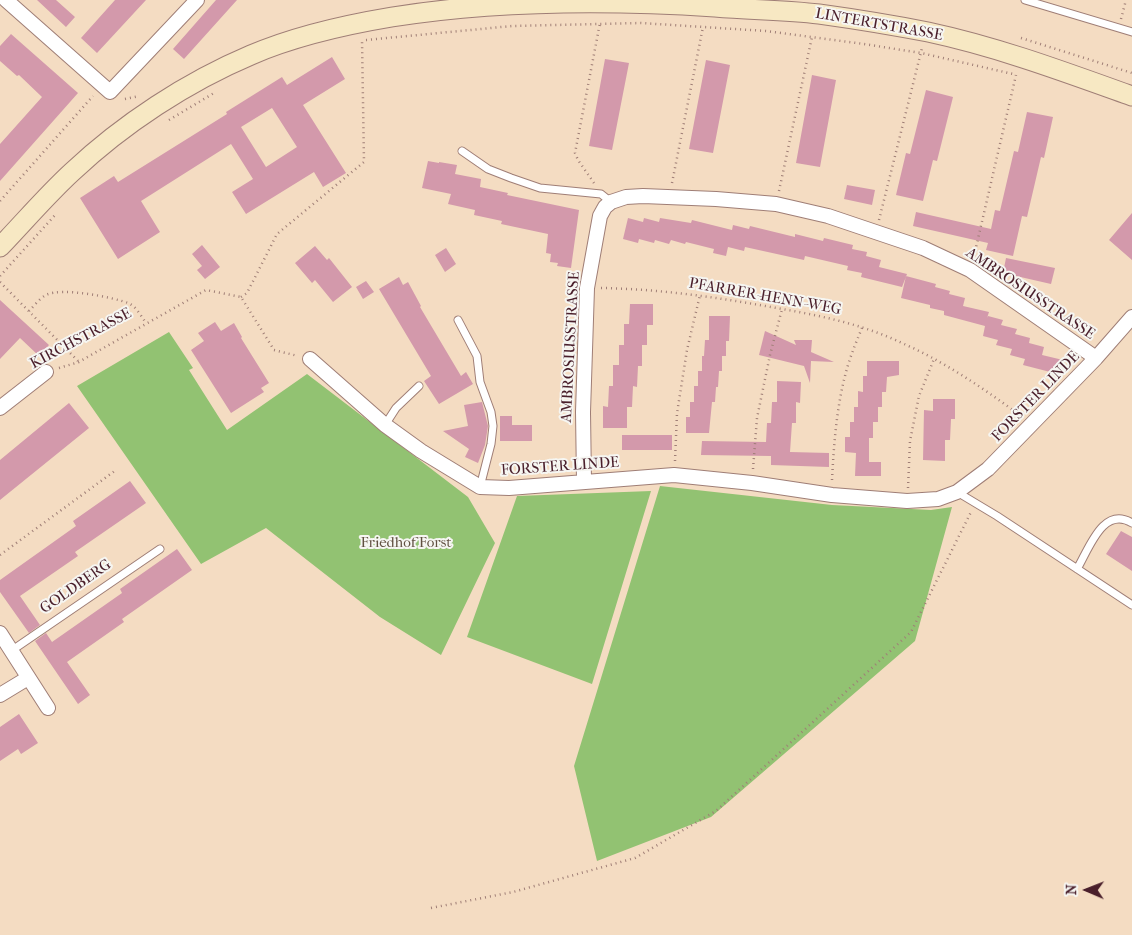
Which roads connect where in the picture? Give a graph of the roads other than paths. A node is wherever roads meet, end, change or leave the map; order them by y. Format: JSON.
{"nodes":[{"id":1,"x":6,"y":0,"type":"edge"},
{"id":2,"x":197,"y":0,"type":"edge"},
{"id":3,"x":1025,"y":0,"type":"edge"},
{"id":4,"x":562,"y":1,"type":"edge"},
{"id":5,"x":628,"y":1,"type":"edge"},
{"id":6,"x":508,"y":2,"type":"edge"},
{"id":7,"x":488,"y":3,"type":"edge"},
{"id":8,"x":1132,"y":32,"type":"edge"},
{"id":9,"x":1132,"y":96,"type":"edge"},
{"id":10,"x":462,"y":152,"type":"dead end"},
{"id":11,"x":606,"y":198,"type":"junction"},
{"id":12,"x":0,"y":247,"type":"edge"},
{"id":13,"x":1132,"y":316,"type":"edge"},
{"id":14,"x":458,"y":320,"type":"dead end"},
{"id":15,"x":1096,"y":358,"type":"junction"},
{"id":16,"x":310,"y":359,"type":"road end"},
{"id":17,"x":46,"y":372,"type":"road end"},
{"id":18,"x":419,"y":386,"type":"dead end"},
{"id":19,"x":0,"y":408,"type":"edge"},
{"id":20,"x":385,"y":425,"type":"junction"},
{"id":21,"x":584,"y":482,"type":"junction"},
{"id":22,"x":480,"y":486,"type":"junction"},
{"id":23,"x":957,"y":492,"type":"junction"},
{"id":24,"x":1132,"y":523,"type":"edge"},
{"id":25,"x":160,"y":548,"type":"dead end"},
{"id":26,"x":1077,"y":569,"type":"junction"},
{"id":27,"x":1132,"y":605,"type":"edge"},
{"id":28,"x":0,"y":633,"type":"edge"},
{"id":29,"x":11,"y":651,"type":"junction"},
{"id":30,"x":28,"y":678,"type":"junction"},
{"id":31,"x":0,"y":695,"type":"edge"},
{"id":32,"x":48,"y":708,"type":"dead end"}],
"edges":[{"from":1,"to":2,"type":"street"},
{"from":3,"to":8,"type":"lane"},
{"from":4,"to":5,"type":"main road","name":"LINTERTSTRASSE"},
{"from":4,"to":6,"type":"main road","name":"LINTERTSTRASSE"},
{"from":5,"to":9,"type":"main road","name":"LINTERTSTRASSE"},
{"from":6,"to":7,"type":"main road","name":"LINTERTSTRASSE"},
{"from":7,"to":12,"type":"main road","name":"LINTERTSTRASSE"},
{"from":10,"to":11,"type":"lane"},
{"from":11,"to":15,"type":"street","name":"AMBROSIUSSTRASSE"},
{"from":11,"to":21,"type":"street","name":"AMBROSIUSSTRASSE"},
{"from":13,"to":15,"type":"street","name":"FORSTER LINDE"},
{"from":14,"to":22,"type":"lane"},
{"from":15,"to":23,"type":"street","name":"FORSTER LINDE"},
{"from":16,"to":20,"type":"street","name":"FORSTER LINDE"},
{"from":17,"to":19,"type":"street","name":"KIRCHSTRASSE"},
{"from":18,"to":20,"type":"lane"},
{"from":20,"to":22,"type":"street","name":"FORSTER LINDE"},
{"from":21,"to":22,"type":"street","name":"FORSTER LINDE"},
{"from":21,"to":23,"type":"street","name":"FORSTER LINDE"},
{"from":23,"to":26,"type":"lane"},
{"from":24,"to":26,"type":"lane"},
{"from":25,"to":29,"type":"lane","name":"GOLDBERG"},
{"from":26,"to":27,"type":"lane"},
{"from":28,"to":29,"type":"street"},
{"from":29,"to":30,"type":"street"},
{"from":30,"to":31,"type":"street"},
{"from":30,"to":32,"type":"street"}]}
